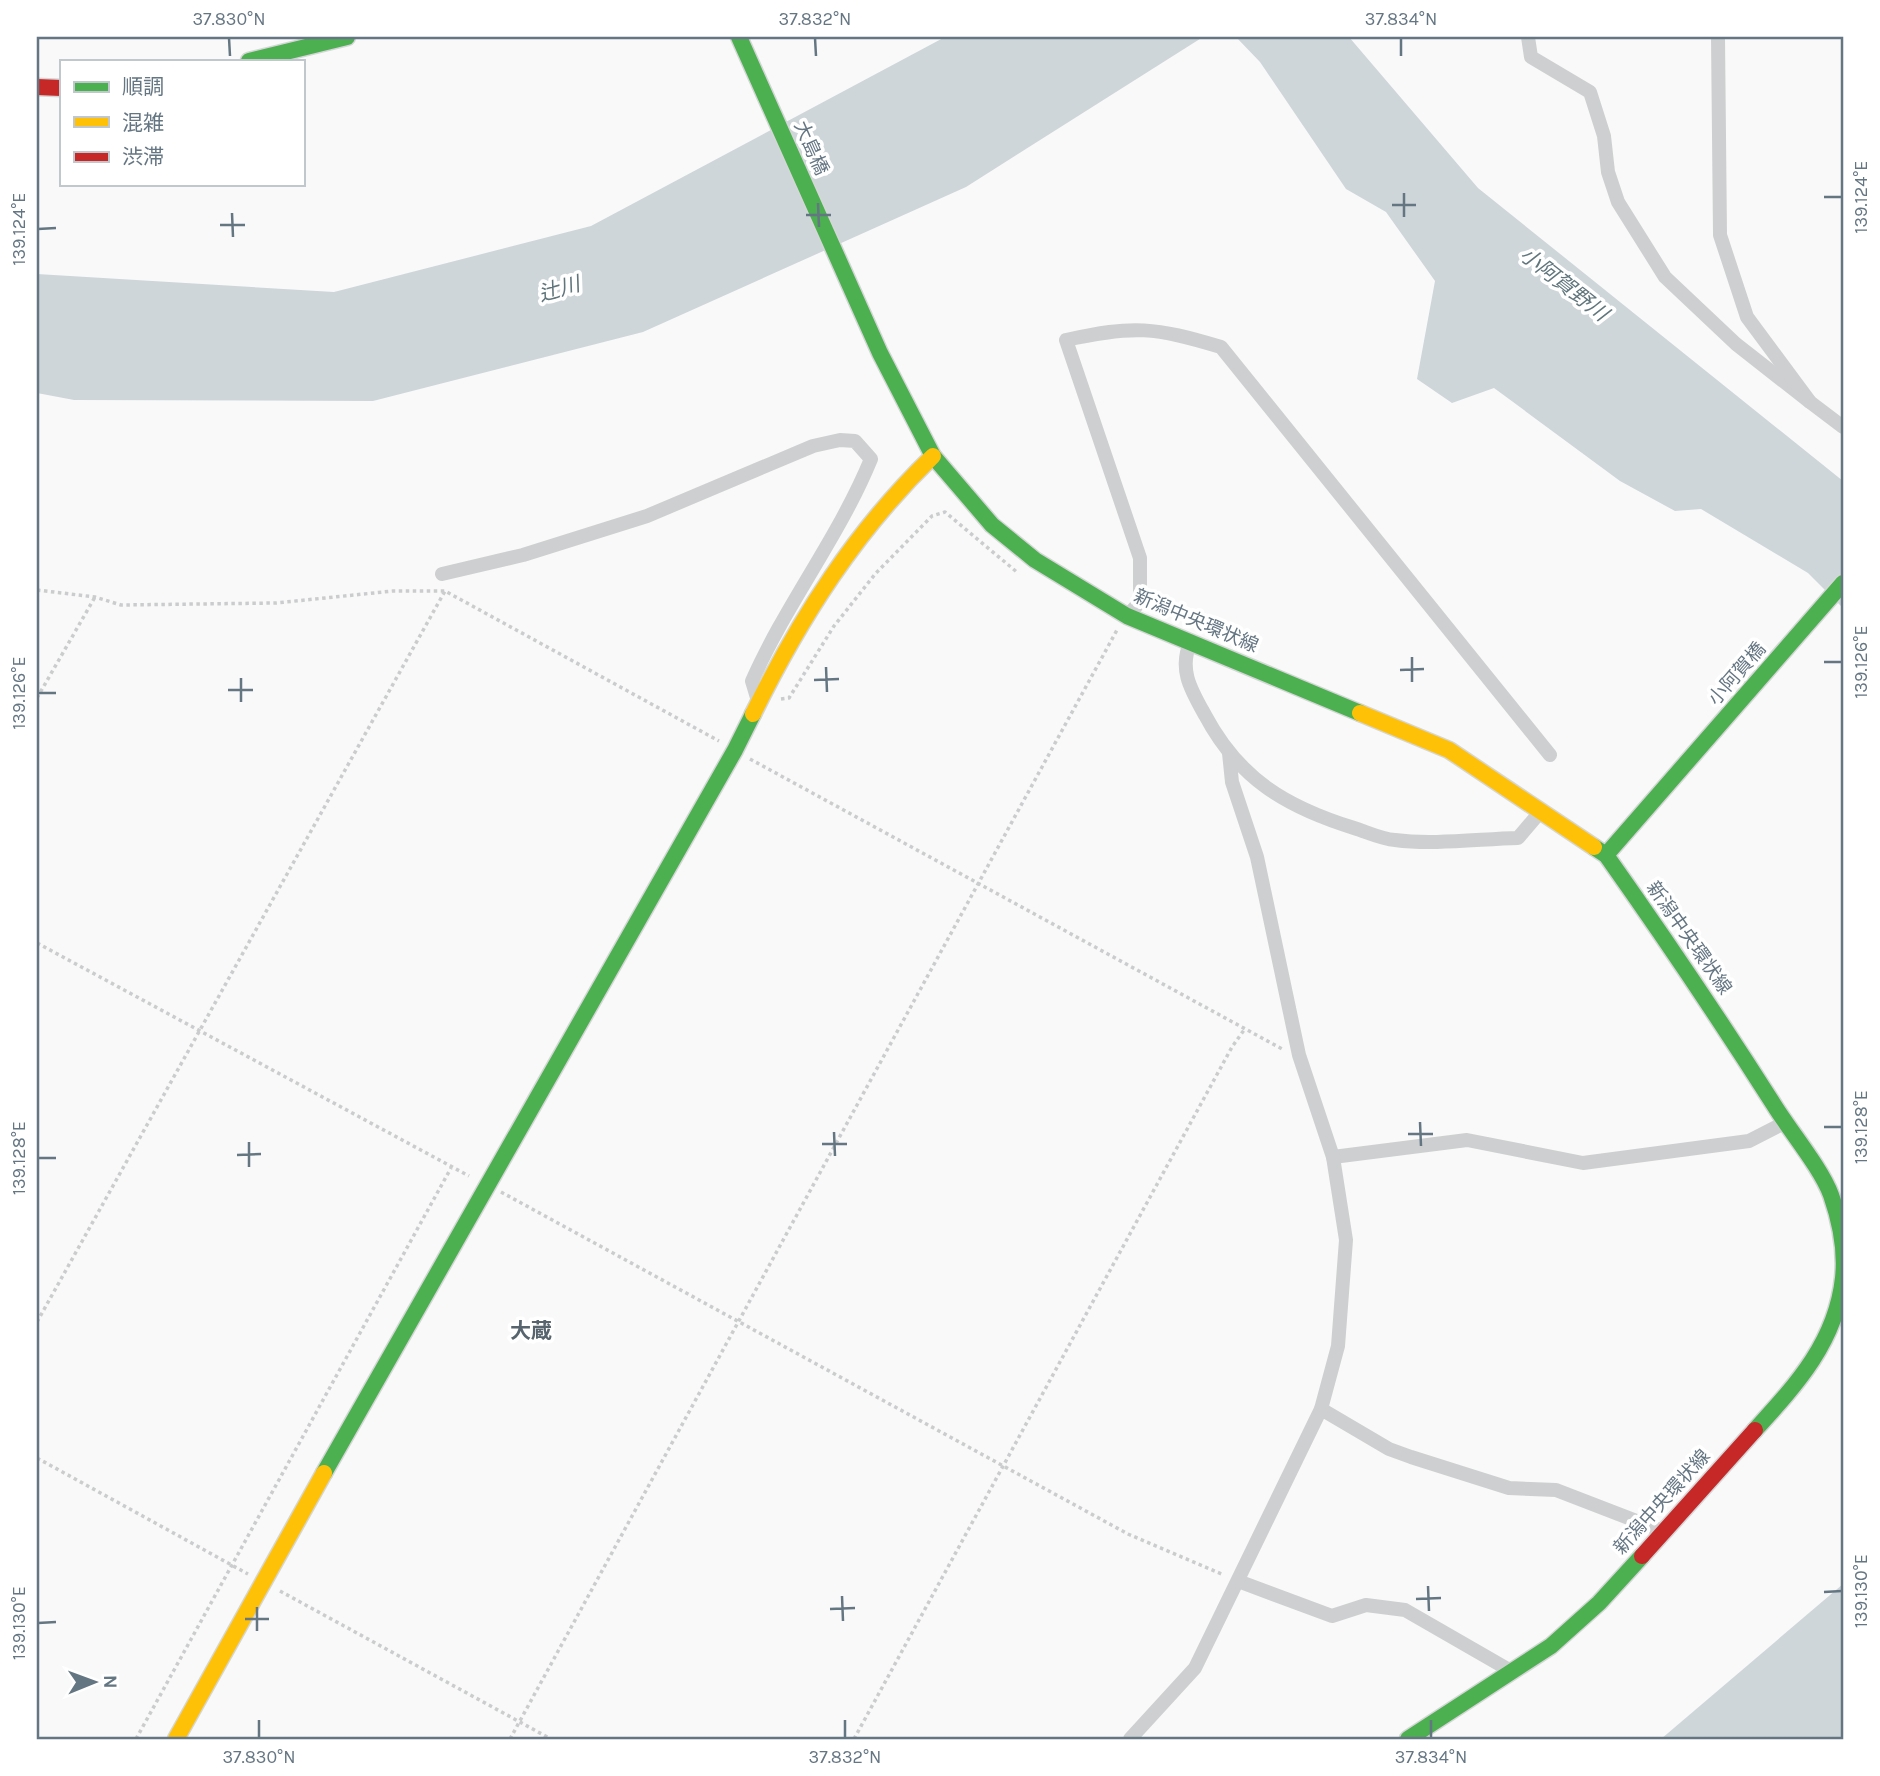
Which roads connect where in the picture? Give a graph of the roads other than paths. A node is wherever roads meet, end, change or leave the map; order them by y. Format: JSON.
{"nodes":[{"id":1,"x":347,"y":37,"type":"edge"},
{"id":2,"x":739,"y":37,"type":"edge"},
{"id":3,"x":1528,"y":37,"type":"edge"},
{"id":4,"x":1718,"y":37,"type":"edge"},
{"id":5,"x":253,"y":60,"type":"edge"},
{"id":6,"x":37,"y":87,"type":"edge"},
{"id":7,"x":60,"y":88,"type":"edge"},
{"id":8,"x":880,"y":353,"type":"joint"},
{"id":9,"x":1810,"y":402,"type":"junction"},
{"id":10,"x":1843,"y":427,"type":"edge"},
{"id":11,"x":933,"y":456,"type":"junction"},
{"id":12,"x":442,"y":574,"type":"dead end"},
{"id":13,"x":1843,"y":583,"type":"edge"},
{"id":14,"x":1127,"y":616,"type":"junction"},
{"id":15,"x":1191,"y":641,"type":"junction"},
{"id":16,"x":758,"y":701,"type":"junction"},
{"id":17,"x":1229,"y":753,"type":"junction"},
{"id":18,"x":1550,"y":755,"type":"dead end"},
{"id":19,"x":1541,"y":811,"type":"junction"},
{"id":20,"x":1606,"y":855,"type":"junction"},
{"id":21,"x":1784,"y":1123,"type":"junction"},
{"id":22,"x":1334,"y":1157,"type":"junction"},
{"id":23,"x":1321,"y":1409,"type":"junction"},
{"id":24,"x":1665,"y":1532,"type":"junction"},
{"id":25,"x":1238,"y":1581,"type":"junction"},
{"id":26,"x":1511,"y":1671,"type":"junction"},
{"id":27,"x":176,"y":1739,"type":"edge"},
{"id":28,"x":1130,"y":1739,"type":"edge"},
{"id":29,"x":1408,"y":1739,"type":"edge"}],
"edges":[{"from":1,"to":5,"type":"main road"},
{"from":2,"to":8,"type":"main road","name":"大島橋"},
{"from":3,"to":9,"type":"street"},
{"from":4,"to":9,"type":"street"},
{"from":6,"to":7,"type":"main road"},
{"from":8,"to":11,"type":"main road","name":"新潟中央環状線"},
{"from":9,"to":10,"type":"street"},
{"from":11,"to":14,"type":"main road","name":"新潟中央環状線"},
{"from":11,"to":16,"type":"main road"},
{"from":12,"to":16,"type":"street"},
{"from":13,"to":20,"type":"main road","name":"小阿賀橋"},
{"from":14,"to":15,"type":"main road","name":"新潟中央環状線"},
{"from":14,"to":18,"type":"street"},
{"from":15,"to":17,"type":"street"},
{"from":15,"to":19,"type":"main road","name":"新潟中央環状線"},
{"from":16,"to":27,"type":"main road"},
{"from":17,"to":19,"type":"street"},
{"from":17,"to":22,"type":"street"},
{"from":19,"to":20,"type":"main road","name":"新潟中央環状線"},
{"from":20,"to":21,"type":"main road","name":"新潟中央環状線"},
{"from":21,"to":22,"type":"street"},
{"from":21,"to":24,"type":"main road","name":"新潟中央環状線"},
{"from":22,"to":23,"type":"street"},
{"from":23,"to":24,"type":"street"},
{"from":23,"to":25,"type":"street"},
{"from":24,"to":26,"type":"main road","name":"新潟中央環状線"},
{"from":25,"to":26,"type":"street"},
{"from":25,"to":28,"type":"street"},
{"from":26,"to":29,"type":"main road","name":"新潟中央環状線"}]}
